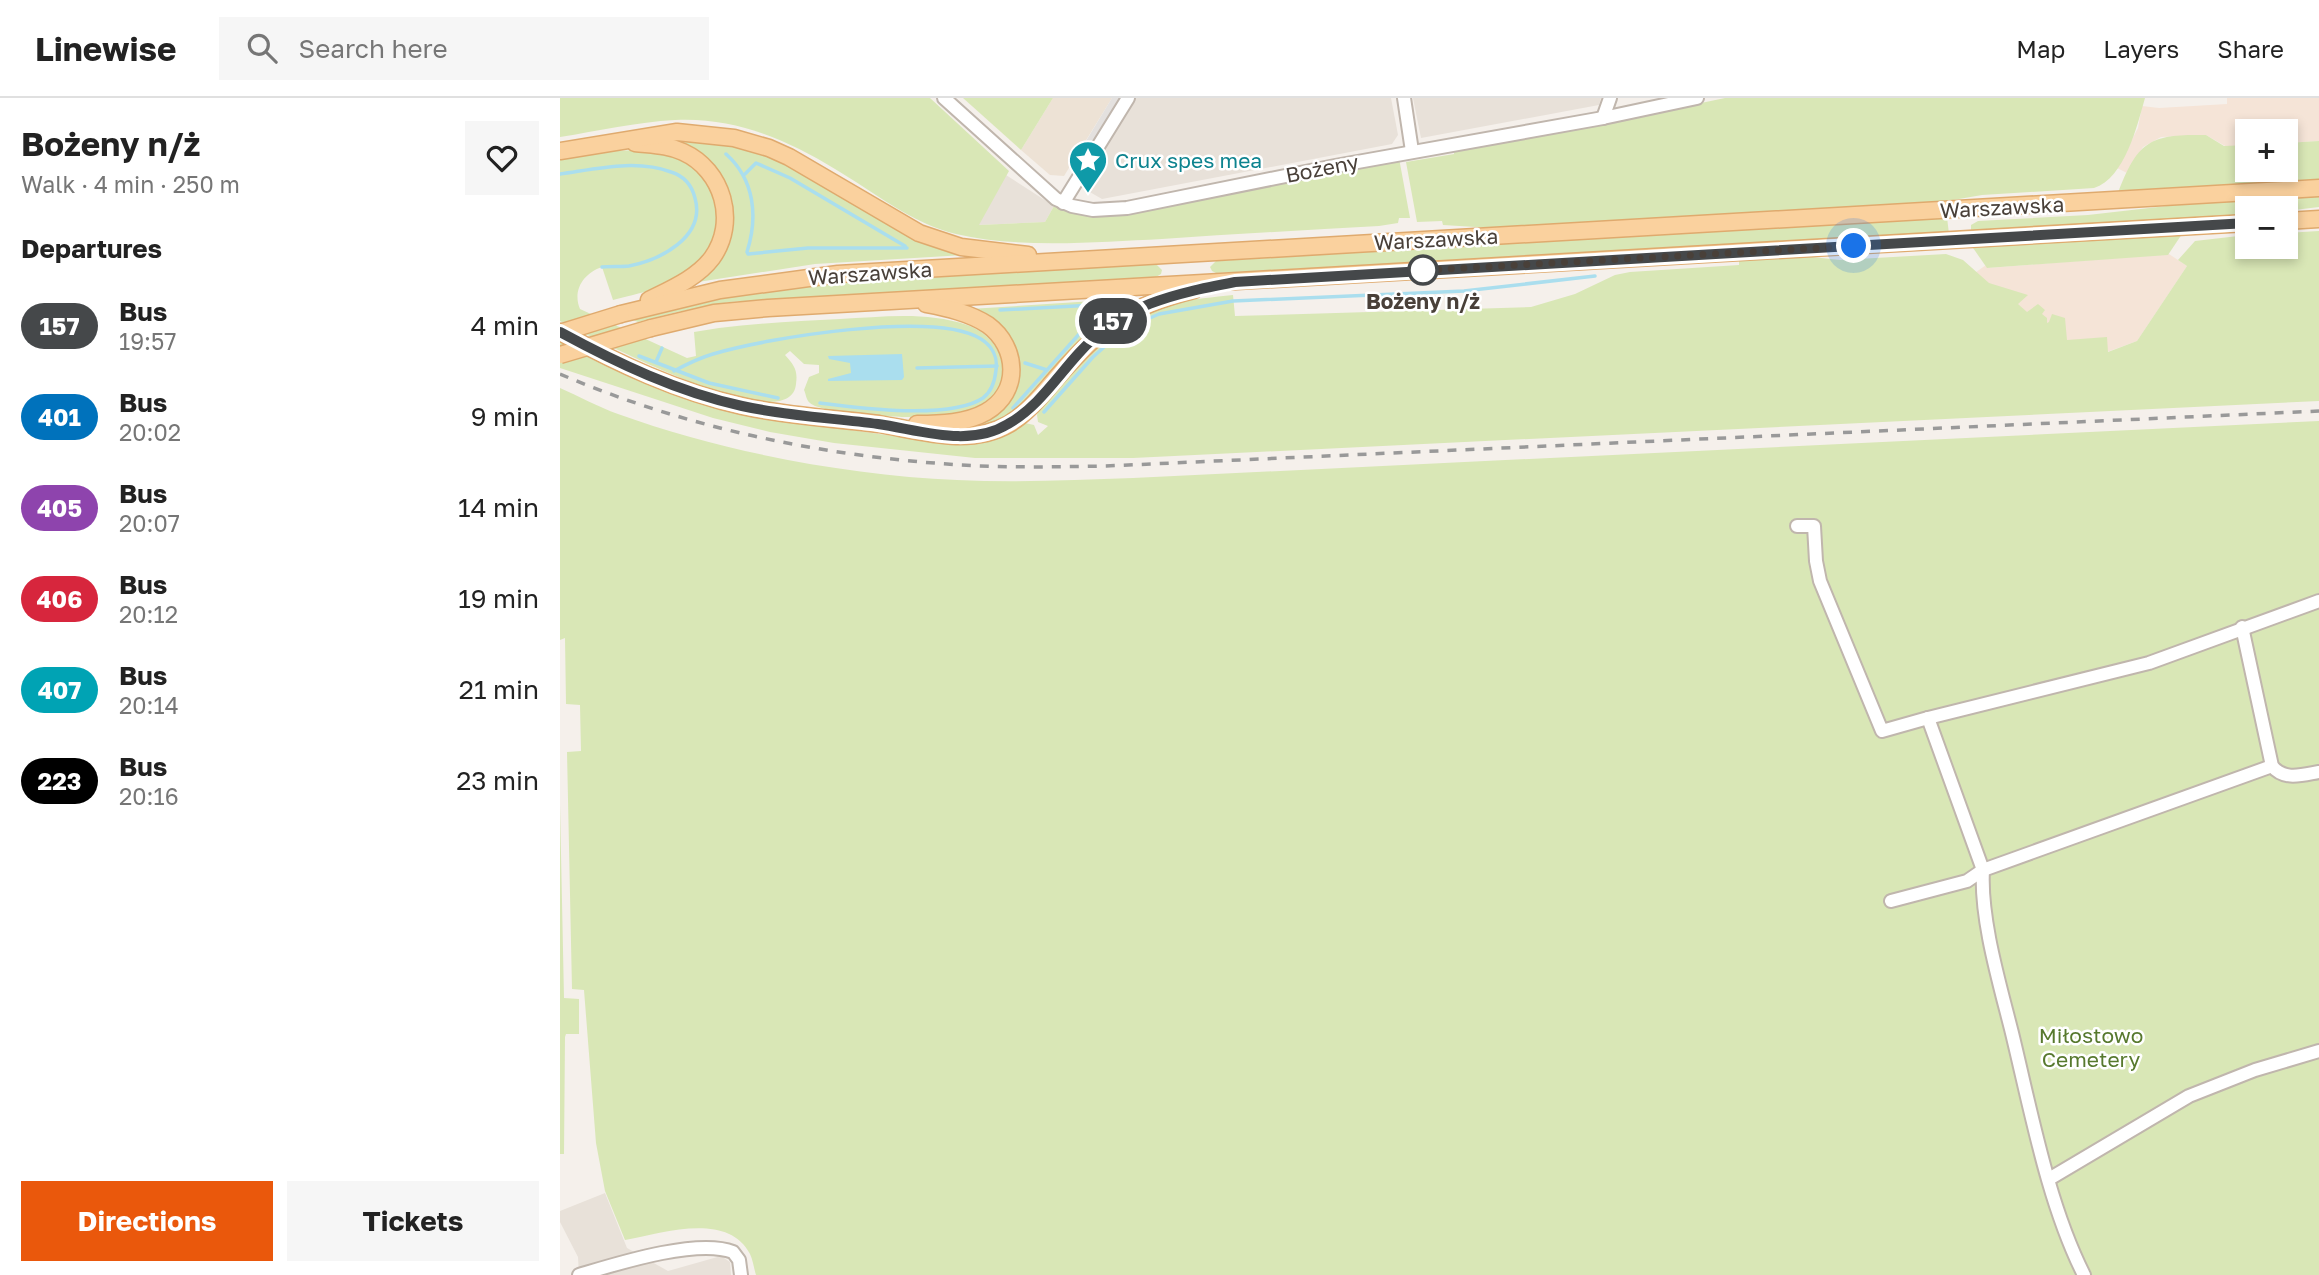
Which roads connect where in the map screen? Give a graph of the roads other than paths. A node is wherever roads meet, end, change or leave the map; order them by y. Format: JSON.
{"nodes":[{"id":1,"x":944,"y":98,"type":"edge"},
{"id":2,"x":1128,"y":98,"type":"edge"},
{"id":3,"x":1404,"y":98,"type":"edge"},
{"id":4,"x":1610,"y":98,"type":"edge"},
{"id":5,"x":1697,"y":98,"type":"edge"},
{"id":6,"x":1603,"y":118,"type":"junction"},
{"id":7,"x":622,"y":142,"type":"junction"},
{"id":8,"x":560,"y":151,"type":"edge"},
{"id":9,"x":1412,"y":151,"type":"junction"},
{"id":10,"x":2319,"y":188,"type":"edge"},
{"id":11,"x":1063,"y":203,"type":"junction"},
{"id":12,"x":1958,"y":209,"type":"junction"},
{"id":13,"x":2319,"y":219,"type":"edge"},
{"id":14,"x":2298,"y":220,"type":"edge"},
{"id":15,"x":2235,"y":224,"type":"edge"},
{"id":16,"x":1960,"y":240,"type":"junction"},
{"id":17,"x":1076,"y":260,"type":"junction"},
{"id":18,"x":1259,"y":280,"type":"junction"},
{"id":19,"x":896,"y":300,"type":"junction"},
{"id":20,"x":621,"y":314,"type":"junction"},
{"id":21,"x":560,"y":332,"type":"edge"},
{"id":22,"x":560,"y":355,"type":"edge"},
{"id":23,"x":879,"y":424,"type":"junction"},
{"id":24,"x":1797,"y":526,"type":"dead end"},
{"id":25,"x":2319,"y":601,"type":"edge"},
{"id":26,"x":2242,"y":628,"type":"junction"},
{"id":27,"x":1928,"y":718,"type":"junction"},
{"id":28,"x":2272,"y":766,"type":"junction"},
{"id":29,"x":2319,"y":772,"type":"edge"},
{"id":30,"x":1983,"y":870,"type":"junction"},
{"id":31,"x":1891,"y":901,"type":"dead end"},
{"id":32,"x":2319,"y":1051,"type":"edge"},
{"id":33,"x":2049,"y":1179,"type":"junction"},
{"id":34,"x":579,"y":1275,"type":"edge"},
{"id":35,"x":741,"y":1275,"type":"edge"},
{"id":36,"x":2084,"y":1275,"type":"edge"}],
"edges":[{"from":1,"to":11,"type":"street","name":"Bożeny"},
{"from":2,"to":11,"type":"street"},
{"from":3,"to":9,"type":"street"},
{"from":4,"to":6,"type":"street"},
{"from":5,"to":6,"type":"street","name":"Bożeny"},
{"from":6,"to":9,"type":"street","name":"Bożeny"},
{"from":7,"to":8,"type":"main road"},
{"from":7,"to":17,"type":"main road"},
{"from":7,"to":20,"type":"main road"},
{"from":9,"to":11,"type":"street","name":"Bożeny"},
{"from":10,"to":12,"type":"main road","name":"Warszawska"},
{"from":12,"to":16,"type":"main road"},
{"from":12,"to":17,"type":"main road","name":"Warszawska"},
{"from":13,"to":14,"type":"main road"},
{"from":15,"to":16,"type":"main road","name":"Warszawska"},
{"from":16,"to":18,"type":"main road","name":"Warszawska"},
{"from":17,"to":20,"type":"main road","name":"Warszawska"},
{"from":18,"to":19,"type":"main road","name":"Warszawska"},
{"from":18,"to":23,"type":"main road"},
{"from":19,"to":22,"type":"main road","name":"Warszawska","bridge":true},
{"from":19,"to":23,"type":"main road"},
{"from":20,"to":21,"type":"main road","name":"Warszawska","bridge":true},
{"from":21,"to":23,"type":"main road"},
{"from":24,"to":27,"type":"street"},
{"from":25,"to":26,"type":"street"},
{"from":26,"to":27,"type":"street"},
{"from":26,"to":28,"type":"street"},
{"from":27,"to":30,"type":"street"},
{"from":28,"to":29,"type":"street"},
{"from":28,"to":30,"type":"street"},
{"from":30,"to":31,"type":"street"},
{"from":30,"to":33,"type":"street"},
{"from":32,"to":33,"type":"street"},
{"from":33,"to":36,"type":"street"},
{"from":34,"to":35,"type":"street"}]}
